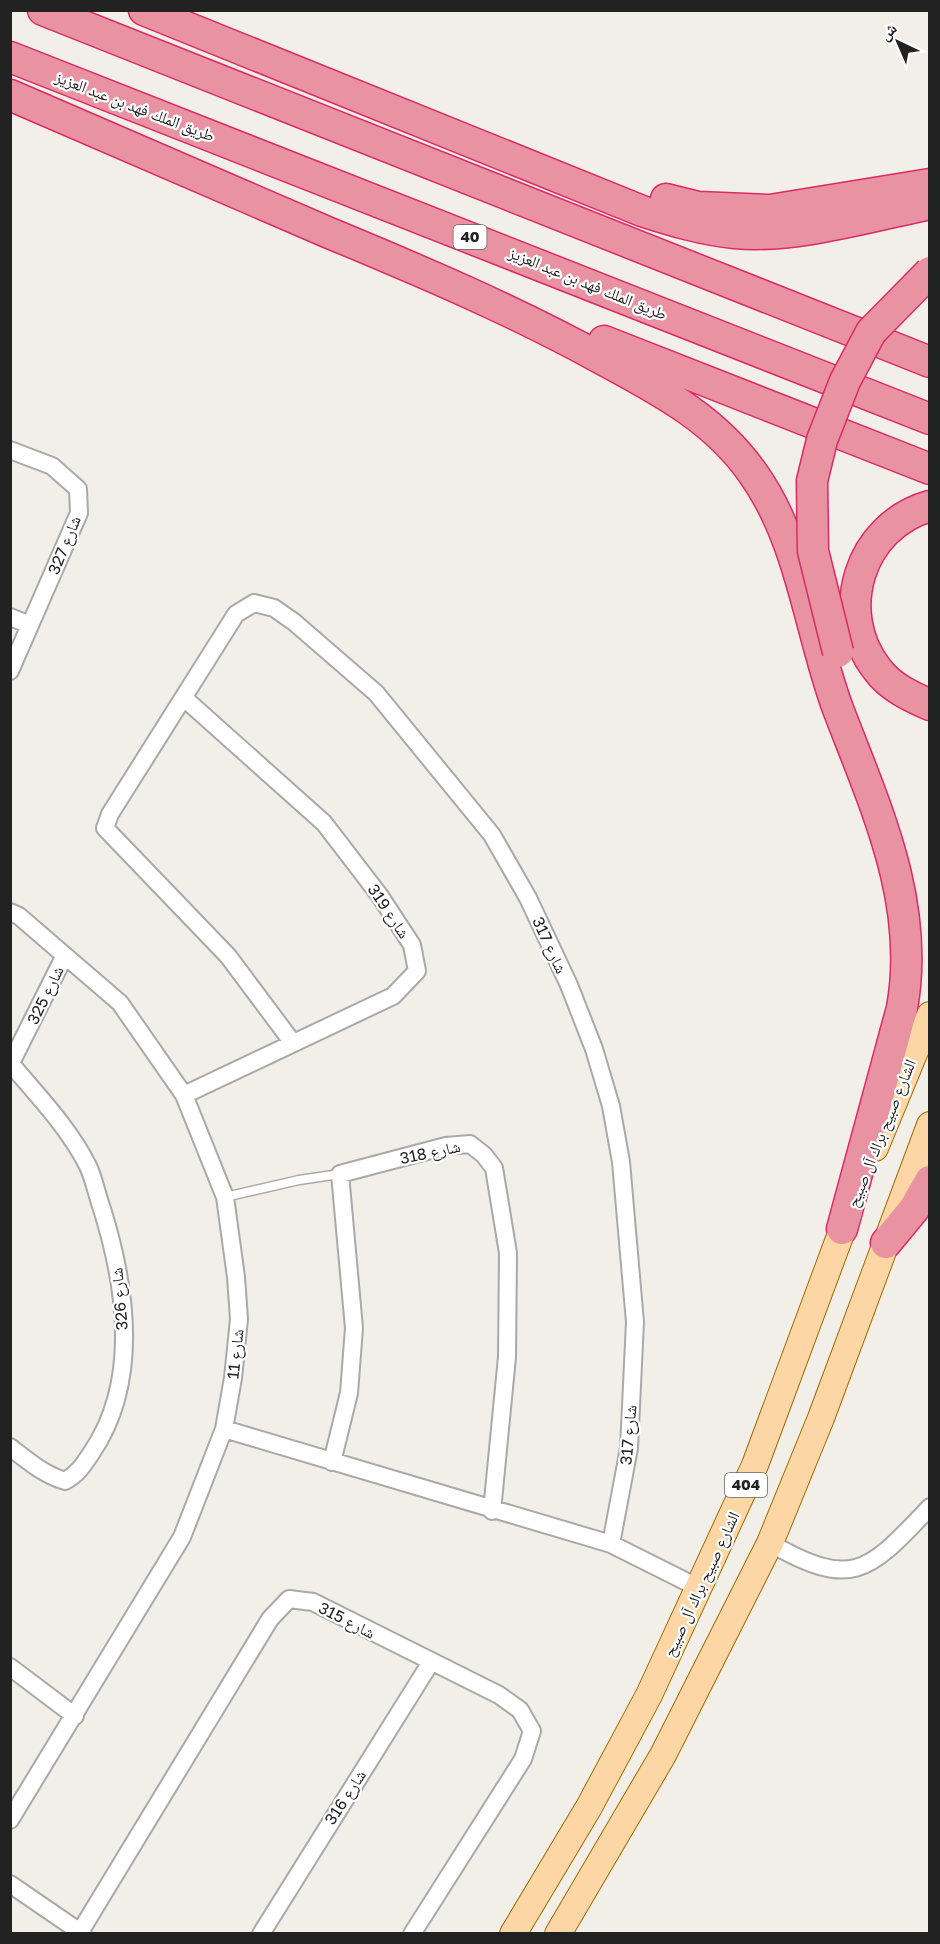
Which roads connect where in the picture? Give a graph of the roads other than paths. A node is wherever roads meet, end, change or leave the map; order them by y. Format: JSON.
{"nodes":[{"id":1,"x":43,"y":10,"type":"edge"},
{"id":2,"x":144,"y":10,"type":"edge"},
{"id":3,"x":10,"y":57,"type":"edge"},
{"id":4,"x":10,"y":94,"type":"edge"},
{"id":5,"x":537,"y":167,"type":"junction"},
{"id":6,"x":930,"y":184,"type":"edge"},
{"id":7,"x":930,"y":204,"type":"edge"},
{"id":8,"x":930,"y":272,"type":"edge"},
{"id":9,"x":494,"y":302,"type":"junction"},
{"id":10,"x":930,"y":362,"type":"edge"},
{"id":11,"x":930,"y":419,"type":"edge"},
{"id":12,"x":10,"y":450,"type":"edge"},
{"id":13,"x":930,"y":469,"type":"edge"},
{"id":14,"x":930,"y":506,"type":"edge"},
{"id":15,"x":10,"y":617,"type":"edge"},
{"id":16,"x":30,"y":625,"type":"junction"},
{"id":17,"x":10,"y":671,"type":"edge"},
{"id":18,"x":184,"y":698,"type":"junction"},
{"id":19,"x":930,"y":705,"type":"edge"},
{"id":20,"x":878,"y":812,"type":"junction"},
{"id":21,"x":10,"y":912,"type":"edge"},
{"id":22,"x":64,"y":957,"type":"junction"},
{"id":23,"x":930,"y":1015,"type":"edge"},
{"id":24,"x":293,"y":1043,"type":"junction"},
{"id":25,"x":11,"y":1065,"type":"edge"},
{"id":26,"x":183,"y":1095,"type":"junction"},
{"id":27,"x":930,"y":1125,"type":"edge"},
{"id":28,"x":340,"y":1174,"type":"junction"},
{"id":29,"x":930,"y":1180,"type":"edge"},
{"id":30,"x":225,"y":1197,"type":"junction"},
{"id":31,"x":842,"y":1229,"type":"junction"},
{"id":32,"x":886,"y":1243,"type":"junction"},
{"id":33,"x":224,"y":1429,"type":"junction"},
{"id":34,"x":10,"y":1448,"type":"edge"},
{"id":35,"x":332,"y":1462,"type":"junction"},
{"id":36,"x":930,"y":1507,"type":"edge"},
{"id":37,"x":492,"y":1511,"type":"junction"},
{"id":38,"x":770,"y":1543,"type":"junction"},
{"id":39,"x":611,"y":1544,"type":"junction"},
{"id":40,"x":699,"y":1587,"type":"junction"},
{"id":41,"x":431,"y":1662,"type":"junction"},
{"id":42,"x":12,"y":1672,"type":"edge"},
{"id":43,"x":75,"y":1716,"type":"junction"},
{"id":44,"x":10,"y":1820,"type":"edge"},
{"id":45,"x":10,"y":1884,"type":"edge"},
{"id":46,"x":81,"y":1933,"type":"edge"},
{"id":47,"x":261,"y":1934,"type":"edge"},
{"id":48,"x":412,"y":1934,"type":"edge"},
{"id":49,"x":513,"y":1934,"type":"edge"},
{"id":50,"x":558,"y":1934,"type":"edge"}],
"edges":[{"from":1,"to":10,"type":"highway"},
{"from":2,"to":5,"type":"highway"},
{"from":3,"to":11,"type":"highway","name":"طريق الملك فهد بن عبد العزيز","number":"40"},
{"from":4,"to":9,"type":"highway"},
{"from":5,"to":6,"type":"highway"},
{"from":5,"to":7,"type":"highway"},
{"from":8,"to":20,"type":"highway","bridge":true},
{"from":9,"to":13,"type":"highway"},
{"from":9,"to":20,"type":"highway"},
{"from":12,"to":16,"type":"street","name":"شارع 327"},
{"from":14,"to":19,"type":"highway"},
{"from":15,"to":16,"type":"street"},
{"from":16,"to":17,"type":"street","name":"شارع 327"},
{"from":18,"to":24,"type":"street","name":"شارع 317"},
{"from":18,"to":24,"type":"street","name":"شارع 319"},
{"from":18,"to":39,"type":"street","name":"شارع 317"},
{"from":20,"to":31,"type":"highway"},
{"from":21,"to":22,"type":"street","name":"شارع 11"},
{"from":22,"to":25,"type":"street","name":"شارع 325"},
{"from":22,"to":26,"type":"street","name":"شارع 11"},
{"from":23,"to":31,"type":"main road","name":"الشارع صبيح براك آل صبيح","number":"404"},
{"from":24,"to":26,"type":"street","name":"شارع 319"},
{"from":25,"to":34,"type":"street","name":"شارع 326"},
{"from":26,"to":30,"type":"street","name":"شارع 11"},
{"from":27,"to":32,"type":"main road","number":"404"},
{"from":28,"to":30,"type":"lane"},
{"from":28,"to":35,"type":"street"},
{"from":28,"to":37,"type":"street","name":"شارع 318"},
{"from":29,"to":32,"type":"highway"},
{"from":30,"to":33,"type":"street","name":"شارع 11"},
{"from":31,"to":40,"type":"main road","name":"الشارع صبيح براك آل صبيح","number":"404"},
{"from":32,"to":38,"type":"main road","number":"404"},
{"from":33,"to":35,"type":"street"},
{"from":33,"to":43,"type":"street","name":"شارع 11"},
{"from":35,"to":37,"type":"street"},
{"from":36,"to":38,"type":"street"},
{"from":37,"to":39,"type":"street"},
{"from":38,"to":50,"type":"main road","number":"404"},
{"from":39,"to":40,"type":"street"},
{"from":40,"to":49,"type":"main road","name":"الشارع صبيح براك آل صبيح","number":"404"},
{"from":41,"to":46,"type":"street","name":"شارع 315"},
{"from":41,"to":47,"type":"street","name":"شارع 316"},
{"from":41,"to":48,"type":"street","name":"شارع 315"},
{"from":42,"to":43,"type":"street"},
{"from":43,"to":44,"type":"street","name":"شارع 11"},
{"from":45,"to":46,"type":"street"}]}
